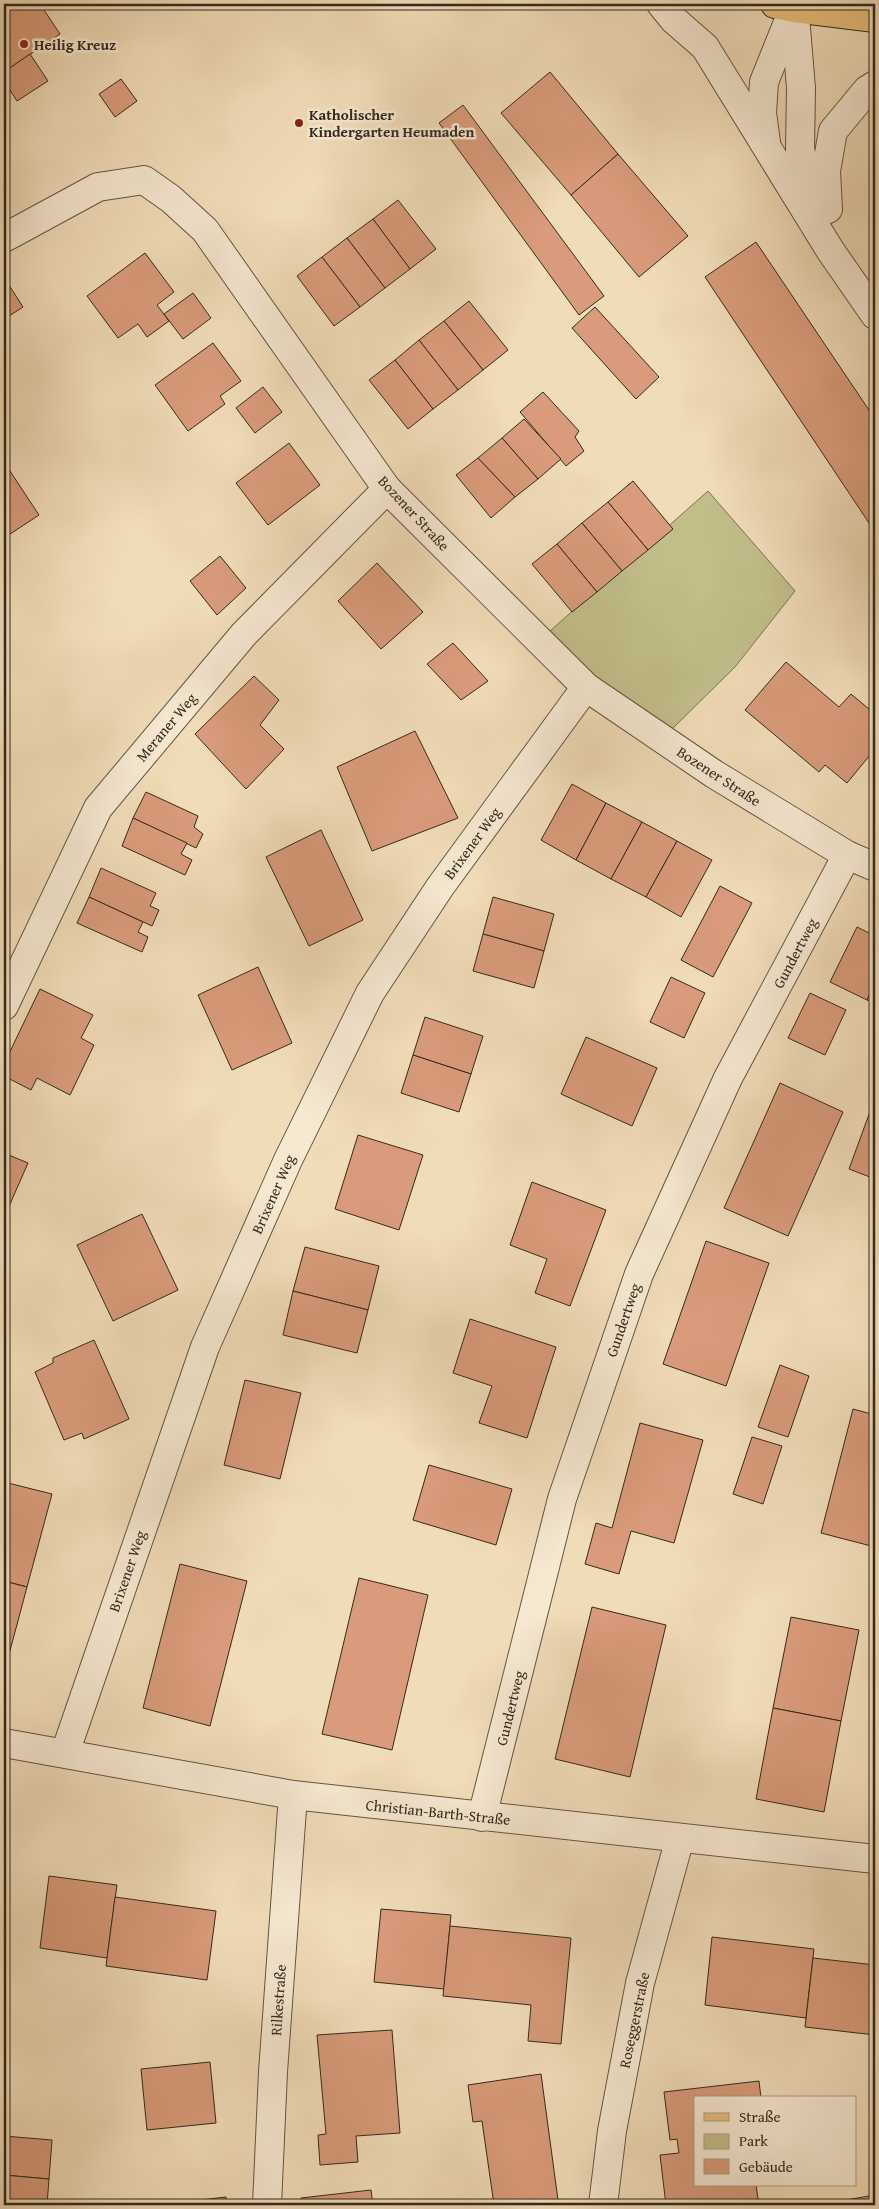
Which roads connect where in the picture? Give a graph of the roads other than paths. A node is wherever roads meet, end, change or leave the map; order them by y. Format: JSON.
{"nodes":[{"id":1,"x":661,"y":4,"type":"edge"},
{"id":2,"x":788,"y":5,"type":"edge"},
{"id":3,"x":875,"y":18,"type":"edge"},
{"id":4,"x":875,"y":85,"type":"edge"},
{"id":5,"x":767,"y":150,"type":"junction"},
{"id":6,"x":4,"y":238,"type":"edge"},
{"id":7,"x":830,"y":250,"type":"junction"},
{"id":8,"x":875,"y":314,"type":"edge"},
{"id":9,"x":387,"y":489,"type":"junction"},
{"id":10,"x":586,"y":687,"type":"junction"},
{"id":11,"x":847,"y":855,"type":"junction"},
{"id":12,"x":875,"y":867,"type":"edge"},
{"id":13,"x":4,"y":1006,"type":"edge"},
{"id":14,"x":4,"y":1743,"type":"edge"},
{"id":15,"x":64,"y":1754,"type":"junction"},
{"id":16,"x":293,"y":1796,"type":"junction"},
{"id":17,"x":482,"y":1817,"type":"junction"},
{"id":18,"x":680,"y":1838,"type":"junction"},
{"id":19,"x":875,"y":1859,"type":"edge"},
{"id":20,"x":267,"y":2205,"type":"edge"},
{"id":21,"x":603,"y":2205,"type":"edge"}],
"edges":[{"from":1,"to":5,"type":"street"},
{"from":2,"to":3,"type":"main road"},
{"from":2,"to":5,"type":"street"},
{"from":2,"to":7,"type":"street"},
{"from":4,"to":7,"type":"street"},
{"from":5,"to":7,"type":"street"},
{"from":6,"to":9,"type":"street","name":"Bozener Straße"},
{"from":7,"to":8,"type":"street"},
{"from":9,"to":10,"type":"street","name":"Bozener Straße"},
{"from":9,"to":13,"type":"street","name":"Meraner Weg"},
{"from":10,"to":11,"type":"street","name":"Bozener Straße"},
{"from":10,"to":15,"type":"street","name":"Brixener Weg"},
{"from":11,"to":12,"type":"street","name":"Bozener Straße"},
{"from":11,"to":17,"type":"street","name":"Gundertweg"},
{"from":14,"to":15,"type":"street","name":"Christian-Barth-Straße"},
{"from":15,"to":16,"type":"street","name":"Christian-Barth-Straße"},
{"from":16,"to":17,"type":"street","name":"Christian-Barth-Straße"},
{"from":16,"to":20,"type":"street","name":"Rilkestraße"},
{"from":17,"to":18,"type":"street","name":"Christian-Barth-Straße"},
{"from":18,"to":19,"type":"street","name":"Christian-Barth-Straße"},
{"from":18,"to":21,"type":"street","name":"Roseggerstraße"}]}
